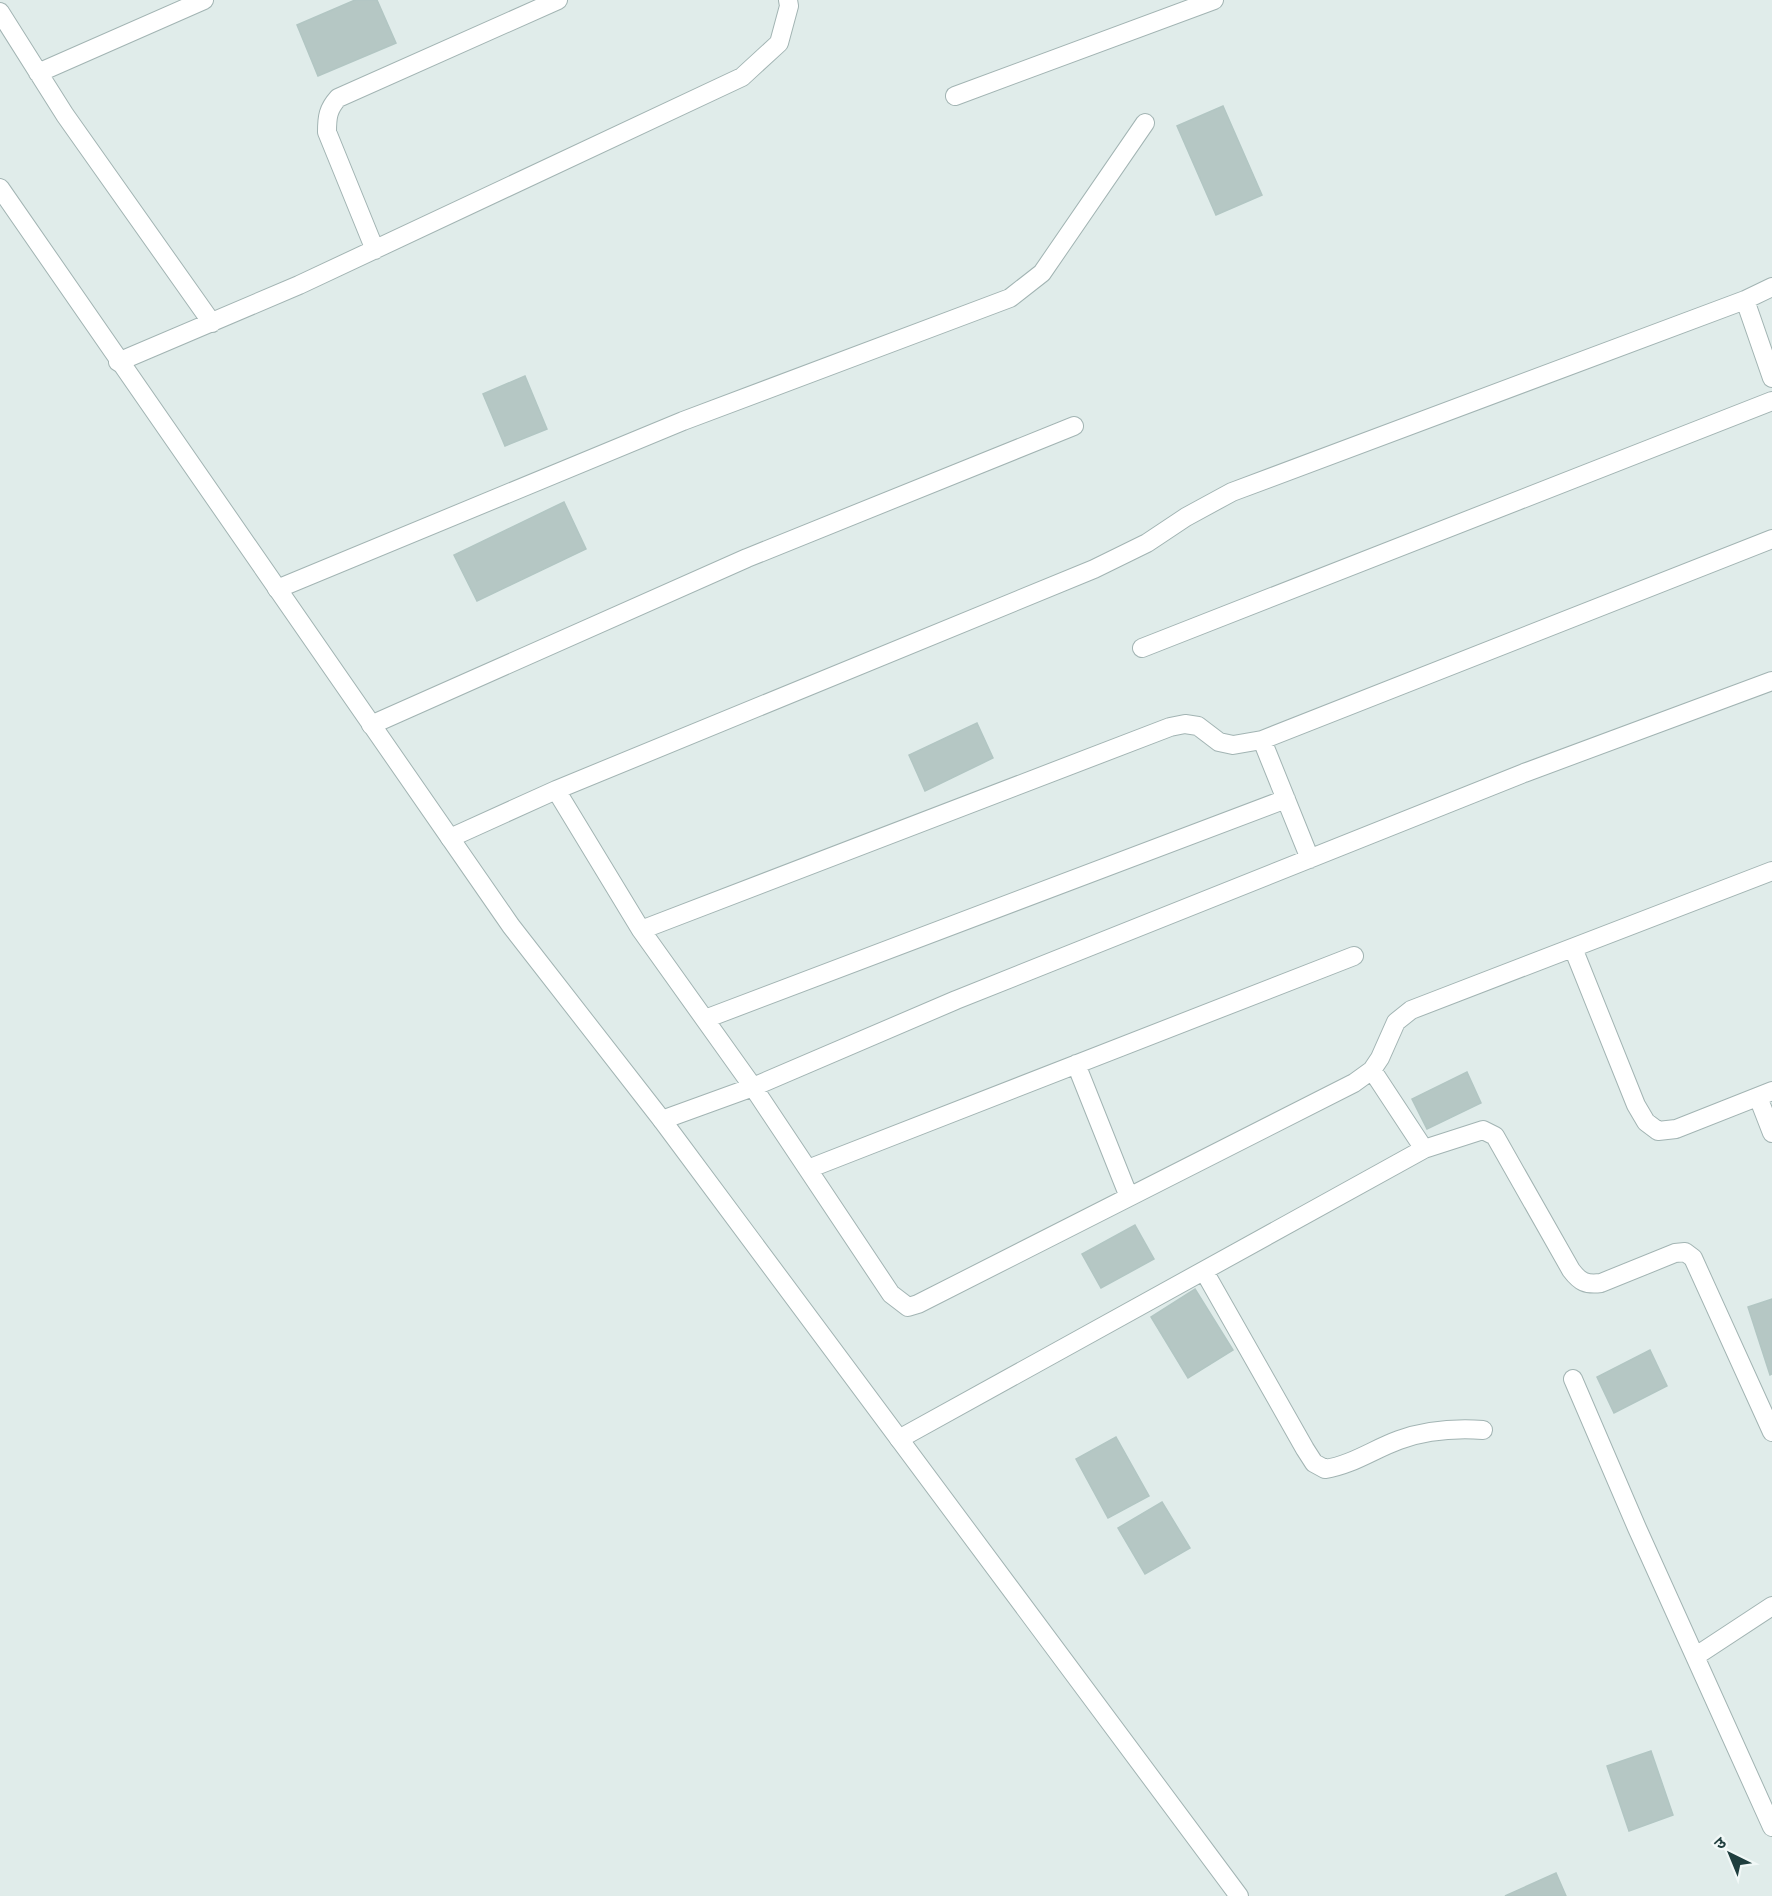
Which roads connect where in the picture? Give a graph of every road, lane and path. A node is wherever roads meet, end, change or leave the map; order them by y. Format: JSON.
{"nodes":[{"id":1,"x":204,"y":0,"type":"edge"},
{"id":2,"x":558,"y":0,"type":"edge"},
{"id":3,"x":788,"y":0,"type":"edge"},
{"id":4,"x":1214,"y":0,"type":"edge"},
{"id":5,"x":0,"y":12,"type":"edge"},
{"id":6,"x":38,"y":72,"type":"junction"},
{"id":7,"x":954,"y":96,"type":"dead end"},
{"id":8,"x":1145,"y":123,"type":"dead end"},
{"id":9,"x":0,"y":188,"type":"edge"},
{"id":10,"x":375,"y":250,"type":"junction"},
{"id":11,"x":1772,"y":287,"type":"edge"},
{"id":12,"x":1745,"y":300,"type":"junction"},
{"id":13,"x":212,"y":323,"type":"junction"},
{"id":14,"x":118,"y":362,"type":"junction"},
{"id":15,"x":1772,"y":378,"type":"edge"},
{"id":16,"x":1772,"y":402,"type":"edge"},
{"id":17,"x":1074,"y":426,"type":"dead end"},
{"id":18,"x":1772,"y":538,"type":"edge"},
{"id":19,"x":277,"y":590,"type":"junction"},
{"id":20,"x":1142,"y":648,"type":"dead end"},
{"id":21,"x":1772,"y":681,"type":"edge"},
{"id":22,"x":371,"y":725,"type":"junction"},
{"id":23,"x":1262,"y":740,"type":"junction"},
{"id":24,"x":556,"y":790,"type":"junction"},
{"id":25,"x":1286,"y":799,"type":"junction"},
{"id":26,"x":450,"y":838,"type":"junction"},
{"id":27,"x":1310,"y":859,"type":"junction"},
{"id":28,"x":1772,"y":871,"type":"edge"},
{"id":29,"x":641,"y":930,"type":"junction"},
{"id":30,"x":1573,"y":948,"type":"junction"},
{"id":31,"x":1354,"y":956,"type":"dead end"},
{"id":32,"x":705,"y":1019,"type":"junction"},
{"id":33,"x":1076,"y":1064,"type":"junction"},
{"id":34,"x":1372,"y":1070,"type":"junction"},
{"id":35,"x":753,"y":1087,"type":"junction"},
{"id":36,"x":1765,"y":1094,"type":"edge"},
{"id":37,"x":662,"y":1120,"type":"junction"},
{"id":38,"x":1772,"y":1132,"type":"edge"},
{"id":39,"x":1424,"y":1149,"type":"junction"},
{"id":40,"x":808,"y":1169,"type":"junction"},
{"id":41,"x":1129,"y":1197,"type":"junction"},
{"id":42,"x":1204,"y":1271,"type":"junction"},
{"id":43,"x":1573,"y":1379,"type":"dead end"},
{"id":44,"x":1767,"y":1408,"type":"edge"},
{"id":45,"x":1483,"y":1430,"type":"dead end"},
{"id":46,"x":1772,"y":1432,"type":"edge"},
{"id":47,"x":899,"y":1439,"type":"junction"},
{"id":48,"x":1772,"y":1606,"type":"edge"},
{"id":49,"x":1696,"y":1656,"type":"junction"},
{"id":50,"x":1772,"y":1827,"type":"edge"},
{"id":51,"x":1239,"y":1896,"type":"edge"}],
"edges":[{"from":1,"to":6,"type":"street"},
{"from":2,"to":10,"type":"street"},
{"from":3,"to":10,"type":"street"},
{"from":4,"to":7,"type":"street"},
{"from":5,"to":6,"type":"street"},
{"from":6,"to":13,"type":"street"},
{"from":8,"to":19,"type":"street"},
{"from":9,"to":14,"type":"street"},
{"from":10,"to":13,"type":"street"},
{"from":11,"to":12,"type":"street"},
{"from":12,"to":15,"type":"street"},
{"from":12,"to":24,"type":"street"},
{"from":13,"to":14,"type":"street"},
{"from":14,"to":19,"type":"street"},
{"from":16,"to":20,"type":"street"},
{"from":17,"to":22,"type":"street"},
{"from":18,"to":23,"type":"street"},
{"from":19,"to":22,"type":"street"},
{"from":21,"to":27,"type":"street"},
{"from":22,"to":26,"type":"street"},
{"from":23,"to":25,"type":"street"},
{"from":23,"to":29,"type":"street"},
{"from":24,"to":26,"type":"street"},
{"from":24,"to":29,"type":"street"},
{"from":25,"to":27,"type":"street"},
{"from":25,"to":32,"type":"street"},
{"from":26,"to":37,"type":"street"},
{"from":27,"to":35,"type":"street"},
{"from":28,"to":30,"type":"street"},
{"from":29,"to":32,"type":"street"},
{"from":30,"to":34,"type":"street"},
{"from":30,"to":36,"type":"street"},
{"from":31,"to":33,"type":"street"},
{"from":32,"to":35,"type":"street"},
{"from":33,"to":40,"type":"street"},
{"from":33,"to":41,"type":"street"},
{"from":34,"to":39,"type":"street"},
{"from":34,"to":41,"type":"street"},
{"from":35,"to":37,"type":"street"},
{"from":35,"to":40,"type":"street"},
{"from":36,"to":38,"type":"street"},
{"from":37,"to":47,"type":"street"},
{"from":39,"to":42,"type":"street"},
{"from":39,"to":44,"type":"street"},
{"from":40,"to":41,"type":"street"},
{"from":42,"to":45,"type":"street"},
{"from":42,"to":47,"type":"street"},
{"from":43,"to":49,"type":"street"},
{"from":44,"to":46,"type":"street"},
{"from":47,"to":51,"type":"street"},
{"from":48,"to":49,"type":"street"},
{"from":49,"to":50,"type":"street"}]}
